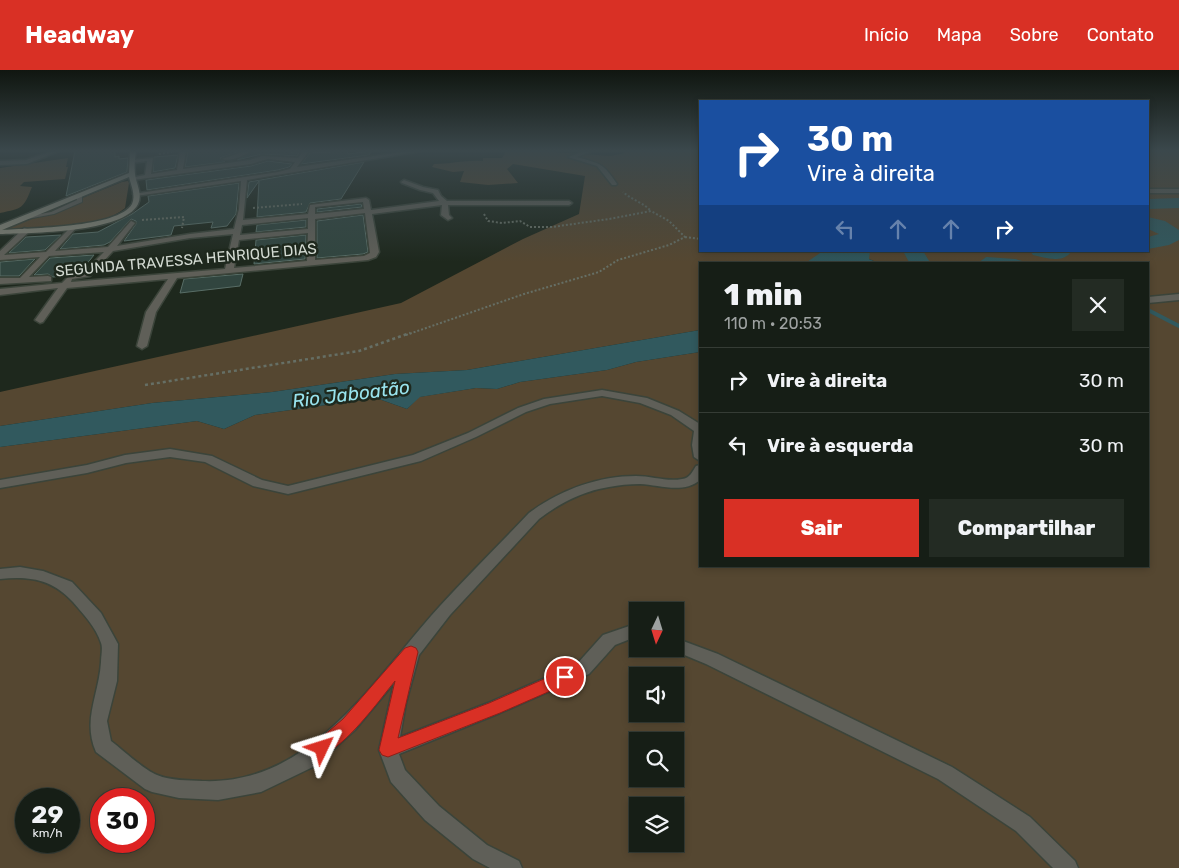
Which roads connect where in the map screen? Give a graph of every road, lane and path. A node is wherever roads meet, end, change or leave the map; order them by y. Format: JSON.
{"nodes":[{"id":1,"x":100,"y":188,"type":"edge"},
{"id":2,"x":135,"y":188,"type":"edge"},
{"id":3,"x":184,"y":188,"type":"edge"},
{"id":4,"x":243,"y":188,"type":"edge"},
{"id":5,"x":420,"y":188,"type":"edge"},
{"id":6,"x":1149,"y":191,"type":"edge"},
{"id":7,"x":1179,"y":191,"type":"edge"},
{"id":8,"x":624,"y":192,"type":"dead end"},
{"id":9,"x":136,"y":194,"type":"junction"},
{"id":10,"x":445,"y":203,"type":"junction"},
{"id":11,"x":569,"y":203,"type":"dead end"},
{"id":12,"x":310,"y":205,"type":"junction"},
{"id":13,"x":242,"y":209,"type":"junction"},
{"id":14,"x":368,"y":211,"type":"junction"},
{"id":15,"x":651,"y":211,"type":"junction"},
{"id":16,"x":480,"y":213,"type":"dead end"},
{"id":17,"x":311,"y":216,"type":"junction"},
{"id":18,"x":448,"y":218,"type":"dead end"},
{"id":19,"x":131,"y":223,"type":"joint"},
{"id":20,"x":73,"y":227,"type":"junction"},
{"id":21,"x":0,"y":230,"type":"edge"},
{"id":22,"x":27,"y":230,"type":"junction"},
{"id":23,"x":237,"y":231,"type":"junction"},
{"id":24,"x":310,"y":231,"type":"junction"},
{"id":25,"x":685,"y":237,"type":"junction"},
{"id":26,"x":180,"y":238,"type":"junction"},
{"id":27,"x":699,"y":239,"type":"edge"},
{"id":28,"x":109,"y":250,"type":"junction"},
{"id":29,"x":47,"y":254,"type":"junction"},
{"id":30,"x":0,"y":257,"type":"edge"},
{"id":31,"x":311,"y":263,"type":"junction"},
{"id":32,"x":229,"y":271,"type":"junction"},
{"id":33,"x":174,"y":276,"type":"junction"},
{"id":34,"x":22,"y":280,"type":"junction"},
{"id":35,"x":67,"y":281,"type":"junction"},
{"id":36,"x":0,"y":282,"type":"edge"},
{"id":37,"x":0,"y":292,"type":"edge"},
{"id":38,"x":1179,"y":297,"type":"edge"},
{"id":39,"x":1149,"y":300,"type":"edge"},
{"id":40,"x":40,"y":320,"type":"dead end"},
{"id":41,"x":142,"y":346,"type":"dead end"},
{"id":42,"x":145,"y":385,"type":"dead end"},
{"id":43,"x":699,"y":428,"type":"edge"},
{"id":44,"x":699,"y":437,"type":"edge"},
{"id":45,"x":699,"y":451,"type":"edge"},
{"id":46,"x":699,"y":471,"type":"edge"},
{"id":47,"x":0,"y":484,"type":"edge"},
{"id":48,"x":0,"y":574,"type":"edge"},
{"id":49,"x":629,"y":632,"type":"edge"},
{"id":50,"x":684,"y":648,"type":"edge"},
{"id":51,"x":411,"y":652,"type":"junction"},
{"id":52,"x":388,"y":750,"type":"junction"},
{"id":53,"x":512,"y":868,"type":"edge"},
{"id":54,"x":1068,"y":868,"type":"edge"}],
"edges":[{"from":1,"to":21,"type":"main road"},
{"from":2,"to":9,"type":"main road"},
{"from":3,"to":9,"type":"street"},
{"from":4,"to":13,"type":"street"},
{"from":5,"to":10,"type":"street"},
{"from":6,"to":7,"type":"street"},
{"from":8,"to":15,"type":"path"},
{"from":9,"to":20,"type":"main road"},
{"from":10,"to":11,"type":"street"},
{"from":10,"to":14,"type":"street"},
{"from":10,"to":18,"type":"street"},
{"from":12,"to":13,"type":"path"},
{"from":12,"to":14,"type":"street"},
{"from":12,"to":17,"type":"street"},
{"from":13,"to":23,"type":"street"},
{"from":14,"to":17,"type":"street"},
{"from":14,"to":31,"type":"street","name":"SEGUNDA TRAVESSA HENRIQUE DIAS"},
{"from":15,"to":16,"type":"path"},
{"from":15,"to":25,"type":"path"},
{"from":17,"to":23,"type":"street"},
{"from":17,"to":24,"type":"street"},
{"from":19,"to":26,"type":"path"},
{"from":19,"to":28,"type":"street"},
{"from":20,"to":22,"type":"main road"},
{"from":20,"to":29,"type":"street"},
{"from":21,"to":22,"type":"main road"},
{"from":22,"to":30,"type":"street"},
{"from":23,"to":24,"type":"street"},
{"from":23,"to":26,"type":"street"},
{"from":23,"to":32,"type":"street"},
{"from":24,"to":31,"type":"street"},
{"from":25,"to":27,"type":"path"},
{"from":25,"to":42,"type":"path"},
{"from":26,"to":28,"type":"street"},
{"from":28,"to":29,"type":"street"},
{"from":28,"to":35,"type":"street"},
{"from":29,"to":30,"type":"street"},
{"from":29,"to":34,"type":"street"},
{"from":31,"to":32,"type":"street","name":"SEGUNDA TRAVESSA HENRIQUE DIAS"},
{"from":32,"to":33,"type":"street","name":"SEGUNDA TRAVESSA HENRIQUE DIAS"},
{"from":33,"to":35,"type":"street","name":"SEGUNDA TRAVESSA HENRIQUE DIAS"},
{"from":33,"to":41,"type":"street"},
{"from":34,"to":35,"type":"street"},
{"from":34,"to":36,"type":"street"},
{"from":35,"to":37,"type":"street","name":"SEGUNDA TRAVESSA HENRIQUE DIAS"},
{"from":35,"to":40,"type":"street"},
{"from":38,"to":39,"type":"street"},
{"from":43,"to":47,"type":"street"},
{"from":44,"to":45,"type":"street"},
{"from":46,"to":51,"type":"street"},
{"from":48,"to":51,"type":"street"},
{"from":49,"to":52,"type":"street"},
{"from":50,"to":54,"type":"street"},
{"from":51,"to":52,"type":"street"},
{"from":52,"to":53,"type":"street"}]}
